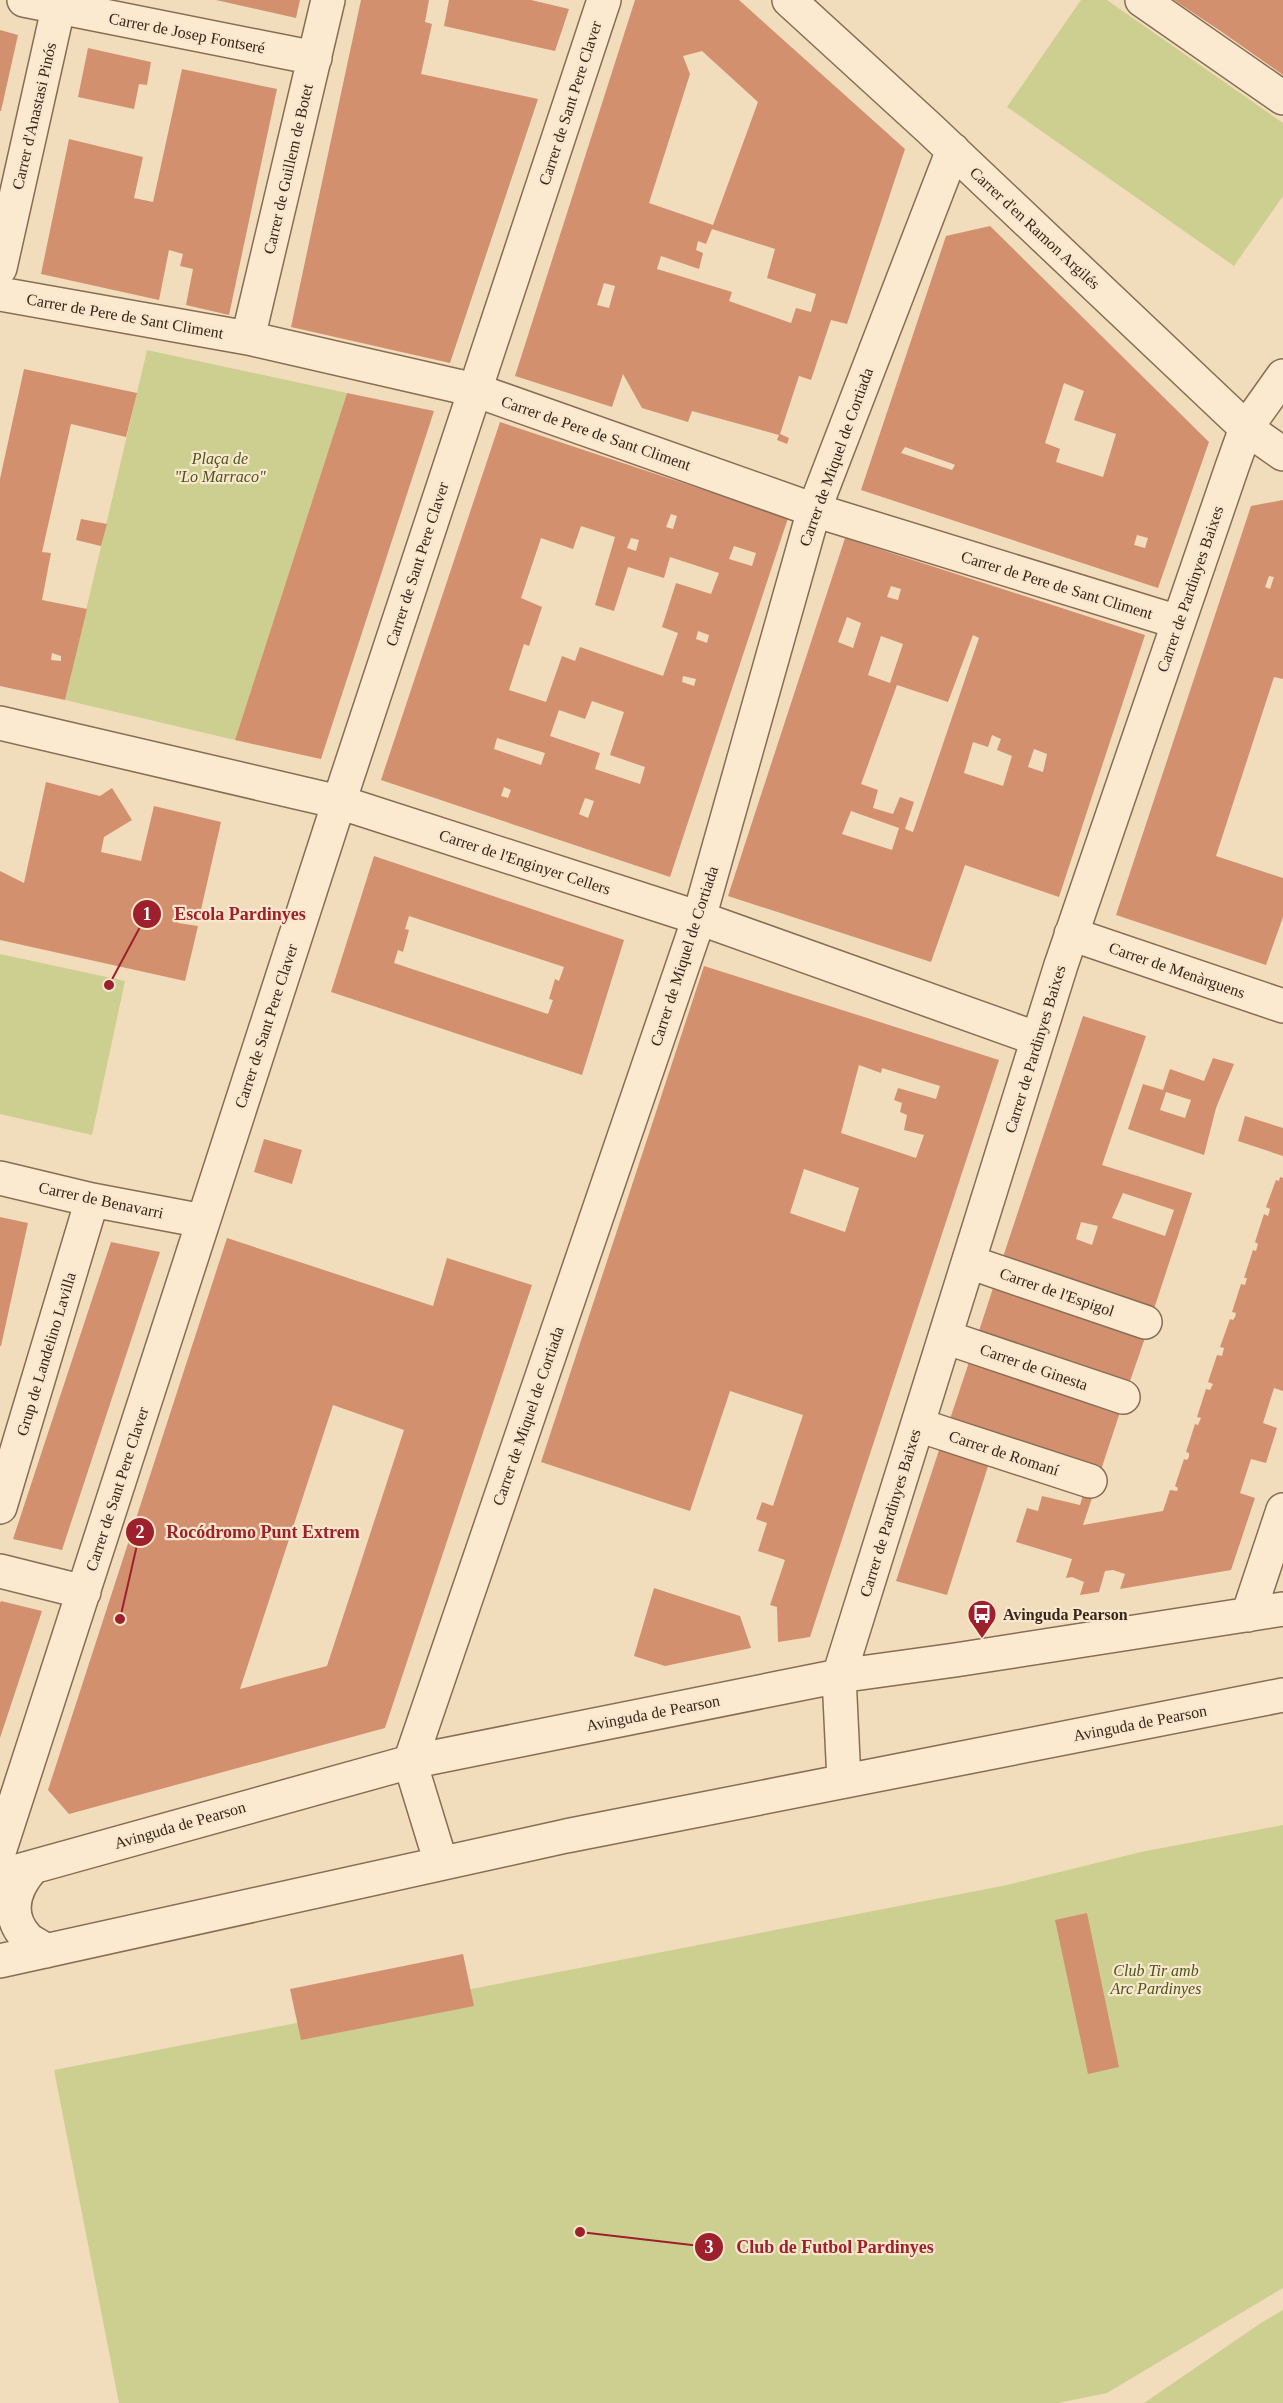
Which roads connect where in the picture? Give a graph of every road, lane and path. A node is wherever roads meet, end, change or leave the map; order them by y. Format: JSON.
{"nodes":[{"id":1,"x":24,"y":0,"type":"edge"},
{"id":2,"x":328,"y":0,"type":"edge"},
{"id":3,"x":604,"y":0,"type":"edge"},
{"id":4,"x":789,"y":0,"type":"edge"},
{"id":5,"x":1142,"y":0,"type":"edge"},
{"id":6,"x":59,"y":4,"type":"edge"},
{"id":7,"x":315,"y":58,"type":"junction"},
{"id":8,"x":1283,"y":98,"type":"edge"},
{"id":9,"x":953,"y":150,"type":"junction"},
{"id":10,"x":0,"y":268,"type":"edge"},
{"id":11,"x":0,"y":294,"type":"edge"},
{"id":12,"x":248,"y":338,"type":"junction"},
{"id":13,"x":1283,"y":375,"type":"edge"},
{"id":14,"x":475,"y":390,"type":"junction"},
{"id":15,"x":1246,"y":428,"type":"junction"},
{"id":16,"x":1283,"y":453,"type":"edge"},
{"id":17,"x":814,"y":510,"type":"junction"},
{"id":18,"x":1178,"y":622,"type":"junction"},
{"id":19,"x":0,"y":723,"type":"edge"},
{"id":20,"x":339,"y":802,"type":"junction"},
{"id":21,"x":699,"y":918,"type":"junction"},
{"id":22,"x":1071,"y":934,"type":"junction"},
{"id":23,"x":1283,"y":1006,"type":"edge"},
{"id":24,"x":1038,"y":1039,"type":"junction"},
{"id":25,"x":0,"y":1178,"type":"edge"},
{"id":26,"x":92,"y":1200,"type":"junction"},
{"id":27,"x":203,"y":1221,"type":"junction"},
{"id":28,"x":969,"y":1262,"type":"junction"},
{"id":29,"x":1145,"y":1322,"type":"dead end"},
{"id":30,"x":945,"y":1336,"type":"junction"},
{"id":31,"x":1123,"y":1397,"type":"dead end"},
{"id":32,"x":918,"y":1425,"type":"junction"},
{"id":33,"x":1090,"y":1481,"type":"dead end"},
{"id":34,"x":0,"y":1507,"type":"edge"},
{"id":35,"x":1283,"y":1510,"type":"edge"},
{"id":36,"x":0,"y":1571,"type":"edge"},
{"id":37,"x":84,"y":1592,"type":"junction"},
{"id":38,"x":1283,"y":1609,"type":"edge"},
{"id":39,"x":1248,"y":1615,"type":"junction"},
{"id":40,"x":839,"y":1676,"type":"junction"},
{"id":41,"x":1283,"y":1695,"type":"edge"},
{"id":42,"x":410,"y":1762,"type":"junction"},
{"id":43,"x":844,"y":1781,"type":"junction"},
{"id":44,"x":0,"y":1849,"type":"edge"},
{"id":45,"x":441,"y":1863,"type":"junction"},
{"id":46,"x":33,"y":1867,"type":"junction"},
{"id":47,"x":0,"y":1876,"type":"edge"},
{"id":48,"x":46,"y":1950,"type":"junction"},
{"id":49,"x":0,"y":1961,"type":"edge"}],
"edges":[{"from":1,"to":6,"type":"street","name":"Carrer de Josep Fontseré"},
{"from":2,"to":7,"type":"street","name":"Carrer de Guillem de Botet"},
{"from":3,"to":14,"type":"street","name":"Carrer de Sant Pere Claver"},
{"from":4,"to":9,"type":"street","name":"Carrer d'en Ramon Argilés"},
{"from":5,"to":8,"type":"street"},
{"from":6,"to":7,"type":"street","name":"Carrer de Josep Fontseré"},
{"from":6,"to":10,"type":"street","name":"Carrer d'Anastasi Pinós"},
{"from":7,"to":12,"type":"street","name":"Carrer de Guillem de Botet"},
{"from":9,"to":15,"type":"street","name":"Carrer d'en Ramon Argilés"},
{"from":9,"to":17,"type":"street","name":"Carrer de Miquel de Cortiada"},
{"from":11,"to":12,"type":"street","name":"Carrer de Pere de Sant Climent"},
{"from":12,"to":14,"type":"street","name":"Carrer de Pere de Sant Climent"},
{"from":13,"to":15,"type":"street","name":"Carrer de Pardinyes Baixes"},
{"from":14,"to":17,"type":"street","name":"Carrer de Pere de Sant Climent"},
{"from":14,"to":20,"type":"street","name":"Carrer de Sant Pere Claver"},
{"from":15,"to":16,"type":"street","name":"Carrer d'en Ramon Argilés"},
{"from":15,"to":18,"type":"street","name":"Carrer de Pardinyes Baixes"},
{"from":17,"to":18,"type":"street","name":"Carrer de Pere de Sant Climent"},
{"from":17,"to":21,"type":"street","name":"Carrer de Miquel de Cortiada"},
{"from":18,"to":22,"type":"street","name":"Carrer de Pardinyes Baixes"},
{"from":19,"to":20,"type":"street","name":"Carrer de l'Enginyer Cellers"},
{"from":20,"to":21,"type":"street","name":"Carrer de l'Enginyer Cellers"},
{"from":20,"to":27,"type":"street","name":"Carrer de Sant Pere Claver"},
{"from":21,"to":24,"type":"street","name":"Carrer de l'Enginyer Cellers"},
{"from":21,"to":42,"type":"street","name":"Carrer de Miquel de Cortiada"},
{"from":22,"to":23,"type":"street","name":"Carrer de Menàrguens"},
{"from":22,"to":24,"type":"street","name":"Carrer de Pardinyes Baixes"},
{"from":24,"to":28,"type":"street","name":"Carrer de Pardinyes Baixes"},
{"from":25,"to":26,"type":"street","name":"Carrer de Benavarri"},
{"from":26,"to":27,"type":"street","name":"Carrer de Benavarri"},
{"from":26,"to":34,"type":"street","name":"Grup de Landelino Lavilla"},
{"from":27,"to":37,"type":"street","name":"Carrer de Sant Pere Claver"},
{"from":28,"to":29,"type":"street","name":"Carrer de l'Espigol"},
{"from":28,"to":30,"type":"street","name":"Carrer de Pardinyes Baixes"},
{"from":30,"to":31,"type":"street","name":"Carrer de Ginesta"},
{"from":30,"to":32,"type":"street","name":"Carrer de Pardinyes Baixes"},
{"from":32,"to":33,"type":"street","name":"Carrer de Romaní"},
{"from":32,"to":40,"type":"street","name":"Carrer de Pardinyes Baixes"},
{"from":35,"to":39,"type":"street"},
{"from":36,"to":37,"type":"street"},
{"from":37,"to":44,"type":"street","name":"Carrer de Sant Pere Claver"},
{"from":38,"to":39,"type":"street","name":"Avinguda de Pearson"},
{"from":39,"to":40,"type":"street","name":"Avinguda de Pearson"},
{"from":40,"to":42,"type":"street","name":"Avinguda de Pearson"},
{"from":40,"to":43,"type":"street"},
{"from":41,"to":43,"type":"street","name":"Avinguda de Pearson"},
{"from":42,"to":45,"type":"street"},
{"from":42,"to":46,"type":"street","name":"Avinguda de Pearson"},
{"from":43,"to":45,"type":"street","name":"Avinguda de Pearson"},
{"from":45,"to":48,"type":"street","name":"Avinguda de Pearson"},
{"from":46,"to":47,"type":"street","name":"Avinguda de Pearson"},
{"from":46,"to":48,"type":"street"},
{"from":48,"to":49,"type":"street","name":"Avinguda de Pearson"}]}
